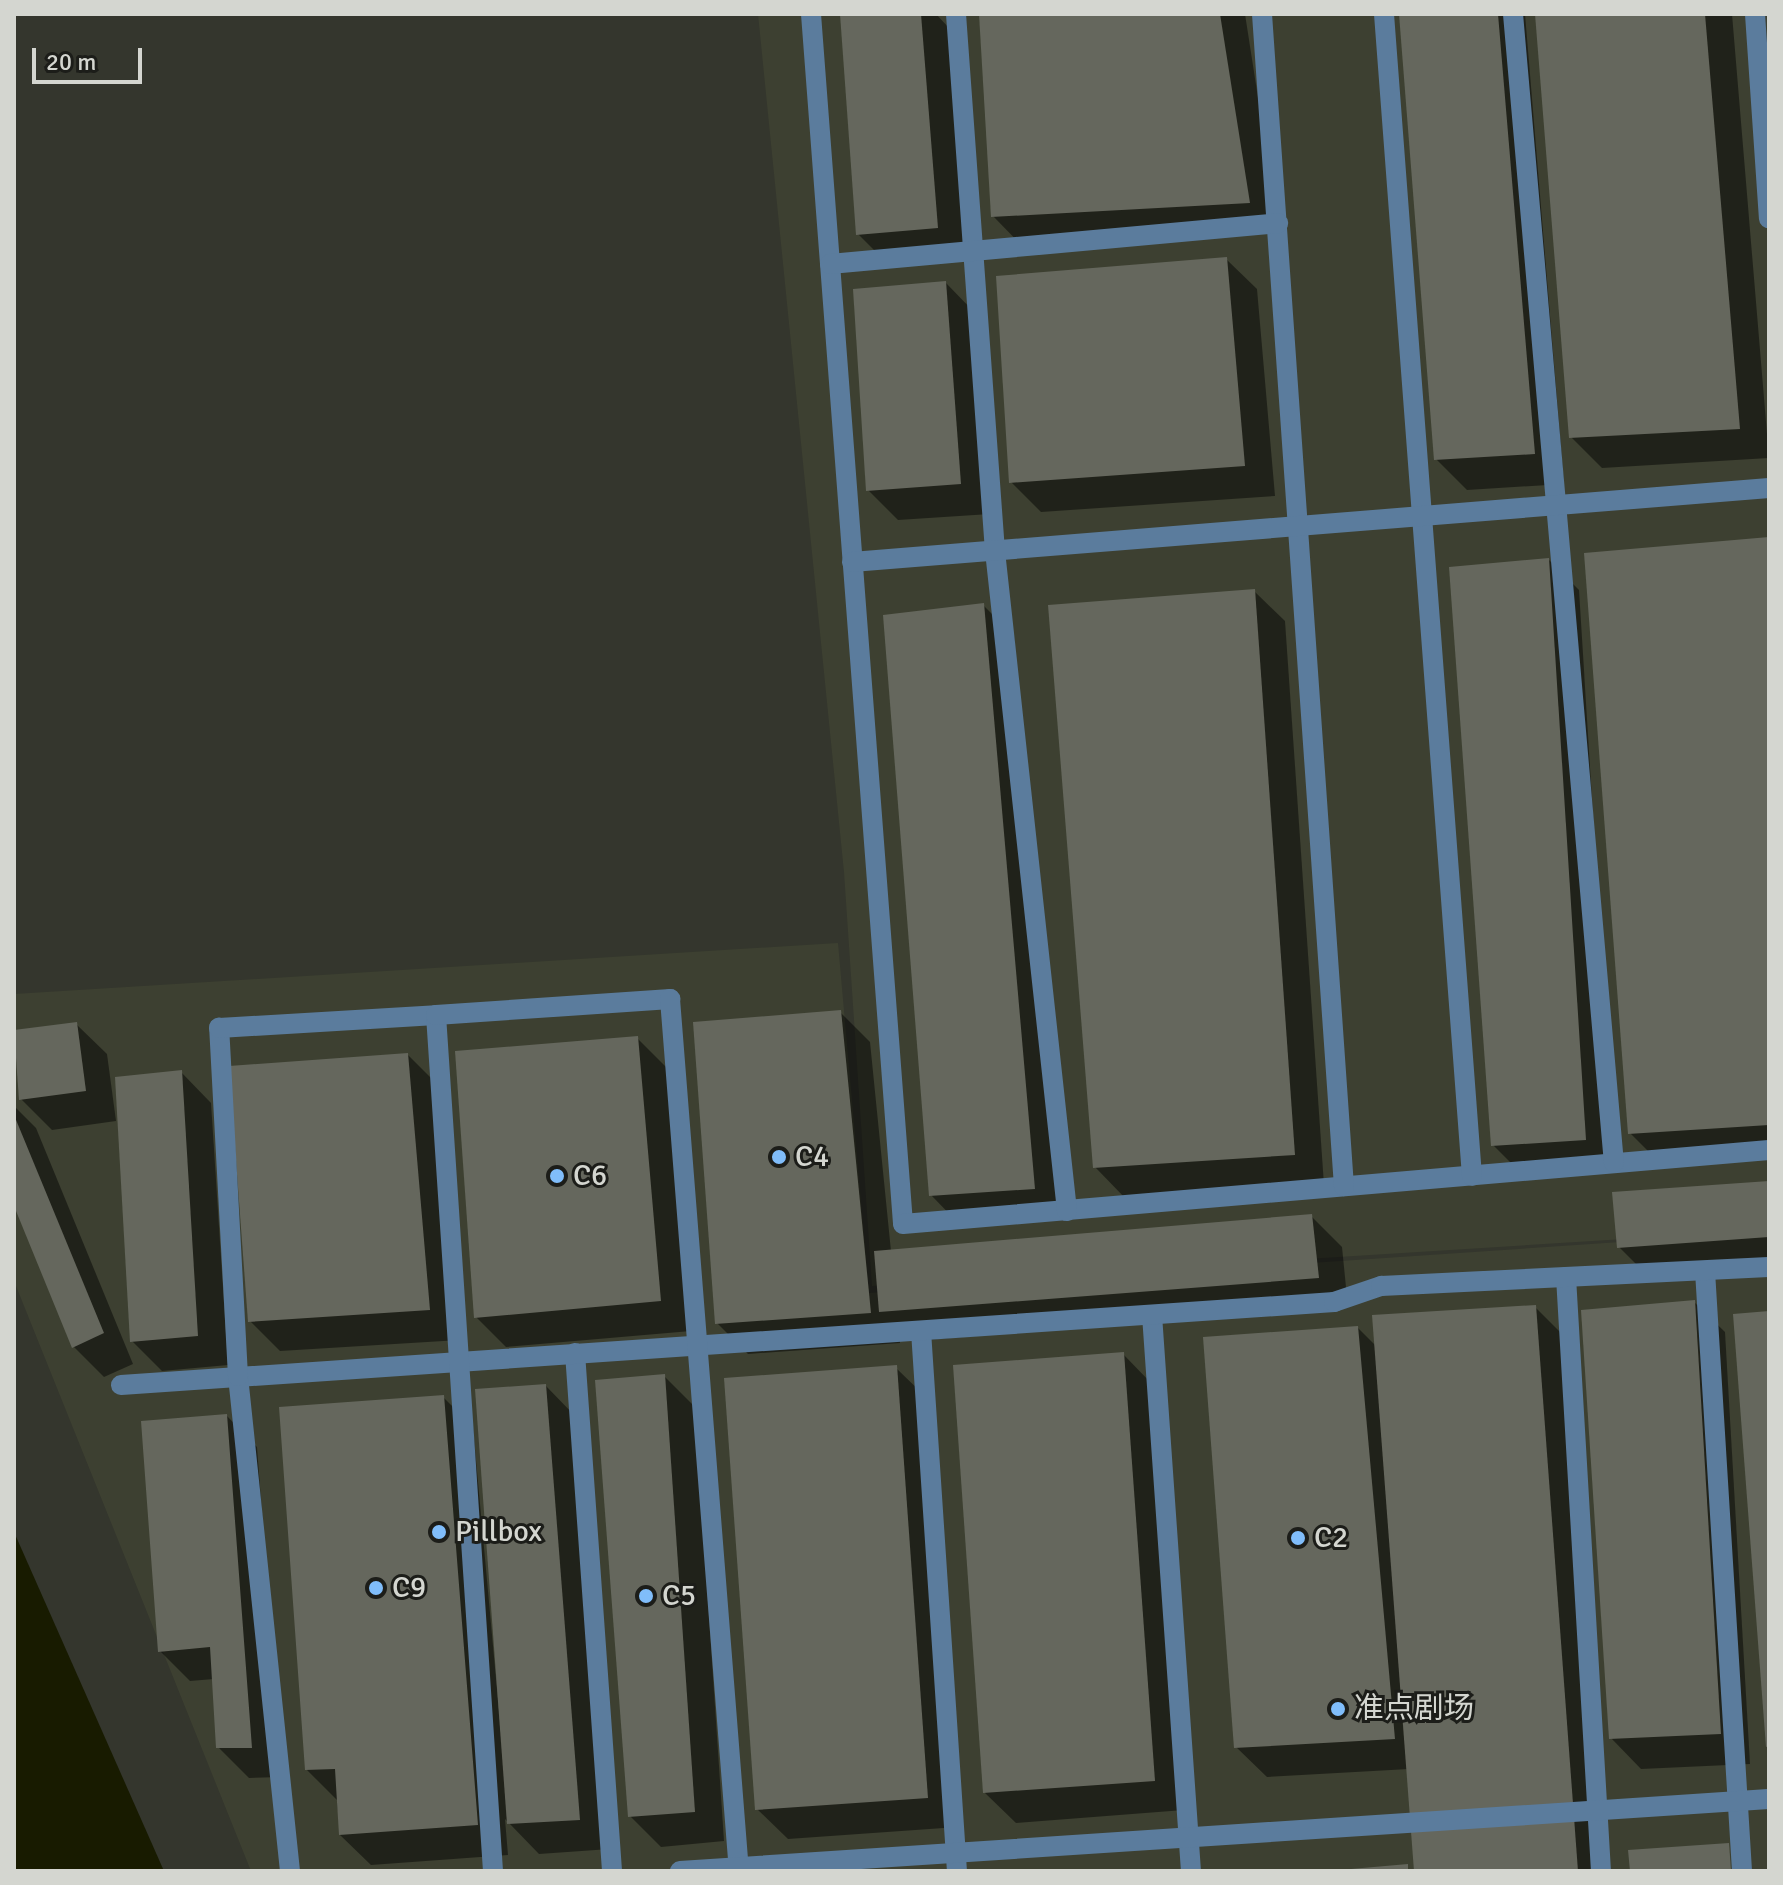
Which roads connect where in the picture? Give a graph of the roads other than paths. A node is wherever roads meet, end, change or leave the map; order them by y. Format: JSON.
{"nodes":[{"id":1,"x":811,"y":14,"type":"edge"},
{"id":2,"x":956,"y":14,"type":"edge"},
{"id":3,"x":1262,"y":14,"type":"edge"},
{"id":4,"x":1384,"y":14,"type":"edge"},
{"id":5,"x":1513,"y":14,"type":"edge"},
{"id":6,"x":1755,"y":14,"type":"edge"},
{"id":7,"x":1769,"y":219,"type":"edge"},
{"id":8,"x":1278,"y":223,"type":"junction"},
{"id":9,"x":974,"y":252,"type":"junction"},
{"id":10,"x":830,"y":264,"type":"junction"},
{"id":11,"x":1769,"y":488,"type":"edge"},
{"id":12,"x":1550,"y":505,"type":"junction"},
{"id":13,"x":1425,"y":515,"type":"junction"},
{"id":14,"x":1300,"y":525,"type":"junction"},
{"id":15,"x":995,"y":551,"type":"junction"},
{"id":16,"x":852,"y":562,"type":"junction"},
{"id":17,"x":436,"y":1015,"type":"junction"},
{"id":18,"x":1769,"y":1150,"type":"edge"},
{"id":19,"x":1614,"y":1163,"type":"junction"},
{"id":20,"x":1472,"y":1176,"type":"junction"},
{"id":21,"x":1344,"y":1186,"type":"junction"},
{"id":22,"x":1067,"y":1211,"type":"junction"},
{"id":23,"x":1769,"y":1267,"type":"edge"},
{"id":24,"x":1705,"y":1271,"type":"junction"},
{"id":25,"x":1566,"y":1277,"type":"junction"},
{"id":26,"x":1152,"y":1315,"type":"junction"},
{"id":27,"x":921,"y":1331,"type":"junction"},
{"id":28,"x":700,"y":1345,"type":"junction"},
{"id":29,"x":575,"y":1353,"type":"junction"},
{"id":30,"x":459,"y":1361,"type":"junction"},
{"id":31,"x":238,"y":1376,"type":"junction"},
{"id":32,"x":121,"y":1385,"type":"dead end"},
{"id":33,"x":1769,"y":1799,"type":"edge"},
{"id":34,"x":1738,"y":1800,"type":"junction"},
{"id":35,"x":1597,"y":1807,"type":"junction"},
{"id":36,"x":1188,"y":1838,"type":"junction"},
{"id":37,"x":957,"y":1862,"type":"edge"},
{"id":38,"x":739,"y":1869,"type":"edge"},
{"id":39,"x":290,"y":1871,"type":"edge"},
{"id":40,"x":493,"y":1871,"type":"edge"},
{"id":41,"x":612,"y":1871,"type":"edge"},
{"id":42,"x":680,"y":1871,"type":"edge"},
{"id":43,"x":1191,"y":1871,"type":"edge"},
{"id":44,"x":1601,"y":1871,"type":"edge"},
{"id":45,"x":1742,"y":1871,"type":"edge"}],
"edges":[{"from":1,"to":10,"type":"lane"},
{"from":2,"to":9,"type":"lane"},
{"from":3,"to":8,"type":"lane"},
{"from":4,"to":13,"type":"lane"},
{"from":5,"to":12,"type":"lane"},
{"from":6,"to":7,"type":"lane"},
{"from":8,"to":9,"type":"lane"},
{"from":8,"to":14,"type":"lane"},
{"from":9,"to":10,"type":"lane"},
{"from":9,"to":15,"type":"lane"},
{"from":10,"to":16,"type":"lane"},
{"from":11,"to":12,"type":"lane"},
{"from":12,"to":13,"type":"lane"},
{"from":12,"to":19,"type":"lane"},
{"from":13,"to":14,"type":"lane"},
{"from":13,"to":20,"type":"lane"},
{"from":14,"to":15,"type":"lane"},
{"from":14,"to":21,"type":"lane"},
{"from":15,"to":16,"type":"lane"},
{"from":15,"to":22,"type":"lane"},
{"from":16,"to":22,"type":"lane"},
{"from":17,"to":28,"type":"lane"},
{"from":17,"to":30,"type":"lane"},
{"from":17,"to":31,"type":"lane"},
{"from":18,"to":19,"type":"lane"},
{"from":19,"to":20,"type":"lane"},
{"from":20,"to":21,"type":"lane"},
{"from":21,"to":22,"type":"lane"},
{"from":23,"to":24,"type":"lane"},
{"from":24,"to":25,"type":"lane"},
{"from":24,"to":34,"type":"lane"},
{"from":25,"to":26,"type":"lane"},
{"from":25,"to":35,"type":"lane"},
{"from":26,"to":27,"type":"lane"},
{"from":26,"to":36,"type":"lane"},
{"from":27,"to":28,"type":"lane"},
{"from":27,"to":37,"type":"lane"},
{"from":28,"to":29,"type":"lane"},
{"from":28,"to":38,"type":"lane"},
{"from":29,"to":30,"type":"lane"},
{"from":29,"to":41,"type":"lane"},
{"from":30,"to":31,"type":"lane"},
{"from":30,"to":40,"type":"lane"},
{"from":31,"to":32,"type":"lane"},
{"from":31,"to":39,"type":"lane"},
{"from":33,"to":34,"type":"lane"},
{"from":34,"to":35,"type":"lane"},
{"from":34,"to":45,"type":"lane"},
{"from":35,"to":36,"type":"lane"},
{"from":35,"to":44,"type":"lane"},
{"from":36,"to":37,"type":"lane"},
{"from":36,"to":43,"type":"lane"},
{"from":37,"to":38,"type":"lane"},
{"from":38,"to":42,"type":"lane"}]}
